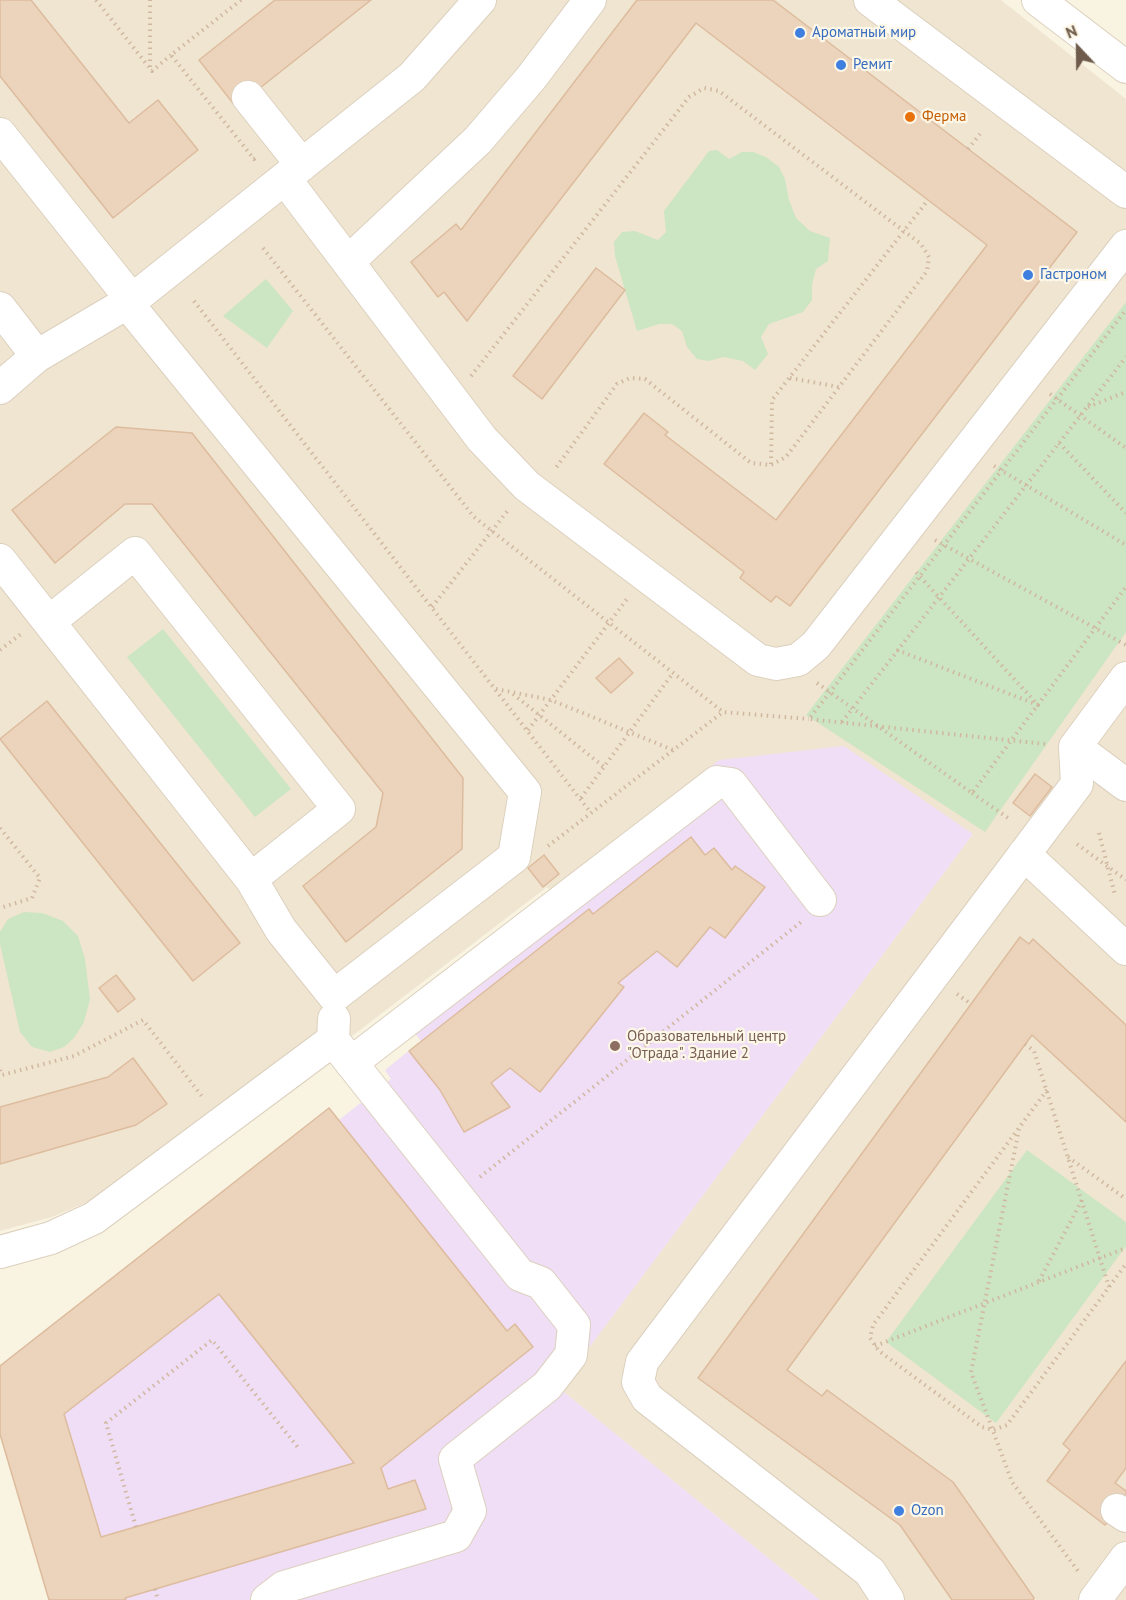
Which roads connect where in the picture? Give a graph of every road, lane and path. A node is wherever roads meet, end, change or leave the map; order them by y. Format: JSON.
{"nodes":[{"id":1,"x":96,"y":0,"type":"edge"},
{"id":2,"x":150,"y":0,"type":"edge"},
{"id":3,"x":480,"y":0,"type":"edge"},
{"id":4,"x":590,"y":0,"type":"edge"},
{"id":5,"x":870,"y":0,"type":"edge"},
{"id":6,"x":1038,"y":0,"type":"edge"},
{"id":7,"x":171,"y":55,"type":"dead end"},
{"id":8,"x":1126,"y":67,"type":"edge"},
{"id":9,"x":150,"y":68,"type":"junction"},
{"id":10,"x":248,"y":98,"type":"dead end"},
{"id":11,"x":0,"y":134,"type":"edge"},
{"id":12,"x":980,"y":134,"type":"dead end"},
{"id":13,"x":968,"y":149,"type":"dead end"},
{"id":14,"x":294,"y":172,"type":"junction"},
{"id":15,"x":1126,"y":192,"type":"edge"},
{"id":16,"x":928,"y":200,"type":"dead end"},
{"id":17,"x":904,"y":231,"type":"junction"},
{"id":18,"x":1126,"y":246,"type":"edge"},
{"id":19,"x":263,"y":248,"type":"dead end"},
{"id":20,"x":348,"y":262,"type":"junction"},
{"id":21,"x":194,"y":300,"type":"dead end"},
{"id":22,"x":130,"y":302,"type":"junction"},
{"id":23,"x":0,"y":308,"type":"edge"},
{"id":24,"x":1126,"y":310,"type":"edge"},
{"id":25,"x":37,"y":356,"type":"junction"},
{"id":26,"x":1126,"y":357,"type":"edge"},
{"id":27,"x":1025,"y":376,"type":"junction"},
{"id":28,"x":790,"y":378,"type":"junction"},
{"id":29,"x":839,"y":387,"type":"junction"},
{"id":30,"x":0,"y":388,"type":"edge"},
{"id":31,"x":1126,"y":392,"type":"edge"},
{"id":32,"x":1057,"y":399,"type":"junction"},
{"id":33,"x":453,"y":400,"type":"junction"},
{"id":34,"x":1087,"y":408,"type":"junction"},
{"id":35,"x":1081,"y":416,"type":"junction"},
{"id":36,"x":1059,"y":443,"type":"junction"},
{"id":37,"x":1126,"y":448,"type":"edge"},
{"id":38,"x":968,"y":450,"type":"junction"},
{"id":39,"x":771,"y":465,"type":"junction"},
{"id":40,"x":1002,"y":470,"type":"junction"},
{"id":41,"x":1027,"y":485,"type":"junction"},
{"id":42,"x":532,"y":490,"type":"junction"},
{"id":43,"x":1126,"y":513,"type":"edge"},
{"id":44,"x":492,"y":531,"type":"junction"},
{"id":45,"x":901,"y":536,"type":"junction"},
{"id":46,"x":944,"y":545,"type":"junction"},
{"id":47,"x":1126,"y":545,"type":"edge"},
{"id":48,"x":969,"y":559,"type":"junction"},
{"id":49,"x":0,"y":560,"type":"edge"},
{"id":50,"x":645,"y":575,"type":"junction"},
{"id":51,"x":920,"y":576,"type":"junction"},
{"id":52,"x":1126,"y":587,"type":"edge"},
{"id":53,"x":939,"y":597,"type":"junction"},
{"id":54,"x":432,"y":607,"type":"junction"},
{"id":55,"x":50,"y":621,"type":"junction"},
{"id":56,"x":609,"y":623,"type":"junction"},
{"id":57,"x":1095,"y":628,"type":"junction"},
{"id":58,"x":1126,"y":645,"type":"edge"},
{"id":59,"x":897,"y":651,"type":"junction"},
{"id":60,"x":798,"y":660,"type":"junction"},
{"id":61,"x":673,"y":673,"type":"junction"},
{"id":62,"x":1126,"y":678,"type":"edge"},
{"id":63,"x":496,"y":689,"type":"junction"},
{"id":64,"x":511,"y":692,"type":"junction"},
{"id":65,"x":830,"y":692,"type":"junction"},
{"id":66,"x":551,"y":700,"type":"junction"},
{"id":67,"x":1038,"y":705,"type":"junction"},
{"id":68,"x":853,"y":708,"type":"junction"},
{"id":69,"x":723,"y":712,"type":"junction"},
{"id":70,"x":539,"y":715,"type":"junction"},
{"id":71,"x":809,"y":719,"type":"junction"},
{"id":72,"x":842,"y":722,"type":"junction"},
{"id":73,"x":881,"y":728,"type":"junction"},
{"id":74,"x":528,"y":730,"type":"junction"},
{"id":75,"x":630,"y":732,"type":"junction"},
{"id":76,"x":1011,"y":740,"type":"junction"},
{"id":77,"x":1075,"y":747,"type":"junction"},
{"id":78,"x":673,"y":750,"type":"junction"},
{"id":79,"x":604,"y":767,"type":"junction"},
{"id":80,"x":1126,"y":785,"type":"edge"},
{"id":81,"x":972,"y":793,"type":"junction"},
{"id":82,"x":581,"y":798,"type":"junction"},
{"id":83,"x":591,"y":813,"type":"junction"},
{"id":84,"x":0,"y":828,"type":"edge"},
{"id":85,"x":1099,"y":833,"type":"dead end"},
{"id":86,"x":1077,"y":844,"type":"dead end"},
{"id":87,"x":1030,"y":846,"type":"junction"},
{"id":88,"x":539,"y":853,"type":"dead end"},
{"id":89,"x":1107,"y":866,"type":"junction"},
{"id":90,"x":251,"y":879,"type":"junction"},
{"id":91,"x":1126,"y":880,"type":"edge"},
{"id":92,"x":1116,"y":896,"type":"dead end"},
{"id":93,"x":820,"y":900,"type":"joint"},
{"id":94,"x":0,"y":908,"type":"edge"},
{"id":95,"x":1126,"y":949,"type":"edge"},
{"id":96,"x":334,"y":996,"type":"junction"},
{"id":97,"x":1025,"y":1044,"type":"dead end"},
{"id":98,"x":342,"y":1052,"type":"junction"},
{"id":99,"x":0,"y":1070,"type":"edge"},
{"id":100,"x":1047,"y":1090,"type":"junction"},
{"id":101,"x":223,"y":1123,"type":"junction"},
{"id":102,"x":1020,"y":1126,"type":"junction"},
{"id":103,"x":1068,"y":1157,"type":"junction"},
{"id":104,"x":480,"y":1177,"type":"dead end"},
{"id":105,"x":1126,"y":1199,"type":"edge"},
{"id":106,"x":1082,"y":1200,"type":"junction"},
{"id":107,"x":1126,"y":1248,"type":"edge"},
{"id":108,"x":0,"y":1252,"type":"edge"},
{"id":109,"x":1100,"y":1258,"type":"junction"},
{"id":110,"x":1126,"y":1264,"type":"edge"},
{"id":111,"x":1039,"y":1282,"type":"junction"},
{"id":112,"x":1109,"y":1287,"type":"junction"},
{"id":113,"x":985,"y":1303,"type":"junction"},
{"id":114,"x":875,"y":1346,"type":"junction"},
{"id":115,"x":993,"y":1430,"type":"junction"},
{"id":116,"x":300,"y":1450,"type":"dead end"},
{"id":117,"x":136,"y":1527,"type":"dead end"},
{"id":118,"x":1126,"y":1558,"type":"edge"},
{"id":119,"x":155,"y":1589,"type":"dead end"},
{"id":120,"x":1099,"y":1594,"type":"edge"},
{"id":121,"x":158,"y":1600,"type":"edge"},
{"id":122,"x":267,"y":1600,"type":"edge"},
{"id":123,"x":888,"y":1600,"type":"edge"}],
"edges":[{"from":1,"to":9,"type":"path"},
{"from":2,"to":9,"type":"path"},
{"from":3,"to":14,"type":"street"},
{"from":4,"to":20,"type":"street"},
{"from":5,"to":15,"type":"street"},
{"from":6,"to":8,"type":"street"},
{"from":7,"to":9,"type":"path"},
{"from":10,"to":14,"type":"street"},
{"from":11,"to":22,"type":"street"},
{"from":12,"to":13,"type":"path"},
{"from":14,"to":20,"type":"street"},
{"from":14,"to":22,"type":"street"},
{"from":16,"to":17,"type":"path"},
{"from":17,"to":28,"type":"path"},
{"from":17,"to":29,"type":"path"},
{"from":17,"to":33,"type":"path"},
{"from":18,"to":27,"type":"street"},
{"from":19,"to":44,"type":"path"},
{"from":20,"to":33,"type":"street"},
{"from":21,"to":54,"type":"path"},
{"from":22,"to":25,"type":"street"},
{"from":22,"to":96,"type":"street"},
{"from":23,"to":25,"type":"street"},
{"from":24,"to":32,"type":"path"},
{"from":25,"to":30,"type":"street"},
{"from":26,"to":34,"type":"path"},
{"from":27,"to":32,"type":"path"},
{"from":27,"to":38,"type":"street"},
{"from":28,"to":29,"type":"path"},
{"from":28,"to":39,"type":"path"},
{"from":29,"to":39,"type":"path"},
{"from":31,"to":34,"type":"path"},
{"from":32,"to":35,"type":"path"},
{"from":32,"to":40,"type":"path"},
{"from":33,"to":42,"type":"street"},
{"from":34,"to":35,"type":"path"},
{"from":35,"to":36,"type":"path"},
{"from":35,"to":37,"type":"path"},
{"from":36,"to":41,"type":"path"},
{"from":36,"to":43,"type":"path"},
{"from":38,"to":40,"type":"path"},
{"from":38,"to":45,"type":"street"},
{"from":39,"to":42,"type":"path"},
{"from":40,"to":41,"type":"path"},
{"from":40,"to":46,"type":"path"},
{"from":41,"to":47,"type":"path"},
{"from":41,"to":48,"type":"path"},
{"from":42,"to":44,"type":"path"},
{"from":42,"to":50,"type":"street"},
{"from":44,"to":54,"type":"path"},
{"from":44,"to":56,"type":"path"},
{"from":45,"to":46,"type":"path"},
{"from":45,"to":51,"type":"path"},
{"from":45,"to":60,"type":"street"},
{"from":46,"to":48,"type":"path"},
{"from":46,"to":51,"type":"path"},
{"from":48,"to":53,"type":"path"},
{"from":48,"to":57,"type":"path"},
{"from":49,"to":55,"type":"street"},
{"from":50,"to":56,"type":"path"},
{"from":50,"to":60,"type":"street"},
{"from":51,"to":53,"type":"path"},
{"from":51,"to":65,"type":"path"},
{"from":52,"to":57,"type":"path"},
{"from":53,"to":59,"type":"path"},
{"from":53,"to":67,"type":"path"},
{"from":54,"to":63,"type":"path"},
{"from":55,"to":90,"type":"street"},
{"from":55,"to":90,"type":"street"},
{"from":56,"to":61,"type":"path"},
{"from":56,"to":66,"type":"path"},
{"from":57,"to":58,"type":"path"},
{"from":57,"to":67,"type":"path"},
{"from":59,"to":67,"type":"path"},
{"from":59,"to":68,"type":"path"},
{"from":60,"to":65,"type":"path"},
{"from":61,"to":69,"type":"path"},
{"from":61,"to":75,"type":"path"},
{"from":62,"to":77,"type":"street"},
{"from":63,"to":64,"type":"path"},
{"from":63,"to":74,"type":"path"},
{"from":64,"to":66,"type":"path"},
{"from":64,"to":70,"type":"path"},
{"from":65,"to":68,"type":"path"},
{"from":65,"to":71,"type":"path"},
{"from":66,"to":70,"type":"path"},
{"from":66,"to":75,"type":"path"},
{"from":67,"to":76,"type":"path"},
{"from":68,"to":72,"type":"path"},
{"from":68,"to":73,"type":"path"},
{"from":69,"to":71,"type":"path"},
{"from":69,"to":78,"type":"path"},
{"from":70,"to":74,"type":"path"},
{"from":70,"to":79,"type":"path"},
{"from":71,"to":72,"type":"path"},
{"from":72,"to":73,"type":"path"},
{"from":73,"to":76,"type":"path"},
{"from":73,"to":81,"type":"path"},
{"from":74,"to":82,"type":"path"},
{"from":75,"to":78,"type":"path"},
{"from":75,"to":79,"type":"path"},
{"from":76,"to":77,"type":"path"},
{"from":76,"to":81,"type":"path"},
{"from":77,"to":80,"type":"street"},
{"from":77,"to":87,"type":"street"},
{"from":78,"to":83,"type":"path"},
{"from":79,"to":82,"type":"path"},
{"from":81,"to":87,"type":"path"},
{"from":82,"to":83,"type":"path"},
{"from":83,"to":88,"type":"path"},
{"from":84,"to":94,"type":"path"},
{"from":85,"to":89,"type":"path"},
{"from":86,"to":89,"type":"path"},
{"from":87,"to":95,"type":"street"},
{"from":87,"to":123,"type":"street"},
{"from":89,"to":91,"type":"path"},
{"from":89,"to":92,"type":"path"},
{"from":90,"to":96,"type":"street"},
{"from":93,"to":98,"type":"street"},
{"from":93,"to":104,"type":"path"},
{"from":96,"to":98,"type":"street"},
{"from":97,"to":100,"type":"path"},
{"from":98,"to":101,"type":"street"},
{"from":98,"to":122,"type":"street"},
{"from":99,"to":101,"type":"path"},
{"from":100,"to":102,"type":"path"},
{"from":100,"to":103,"type":"path"},
{"from":101,"to":108,"type":"street"},
{"from":102,"to":113,"type":"path"},
{"from":102,"to":114,"type":"path"},
{"from":103,"to":105,"type":"path"},
{"from":103,"to":106,"type":"path"},
{"from":106,"to":109,"type":"path"},
{"from":106,"to":111,"type":"path"},
{"from":107,"to":109,"type":"path"},
{"from":109,"to":111,"type":"path"},
{"from":109,"to":112,"type":"path"},
{"from":110,"to":112,"type":"path"},
{"from":111,"to":113,"type":"path"},
{"from":112,"to":115,"type":"path"},
{"from":113,"to":114,"type":"path"},
{"from":113,"to":115,"type":"path"},
{"from":114,"to":115,"type":"path"},
{"from":115,"to":120,"type":"path"},
{"from":116,"to":117,"type":"path"},
{"from":118,"to":120,"type":"street"},
{"from":119,"to":121,"type":"path"}]}
